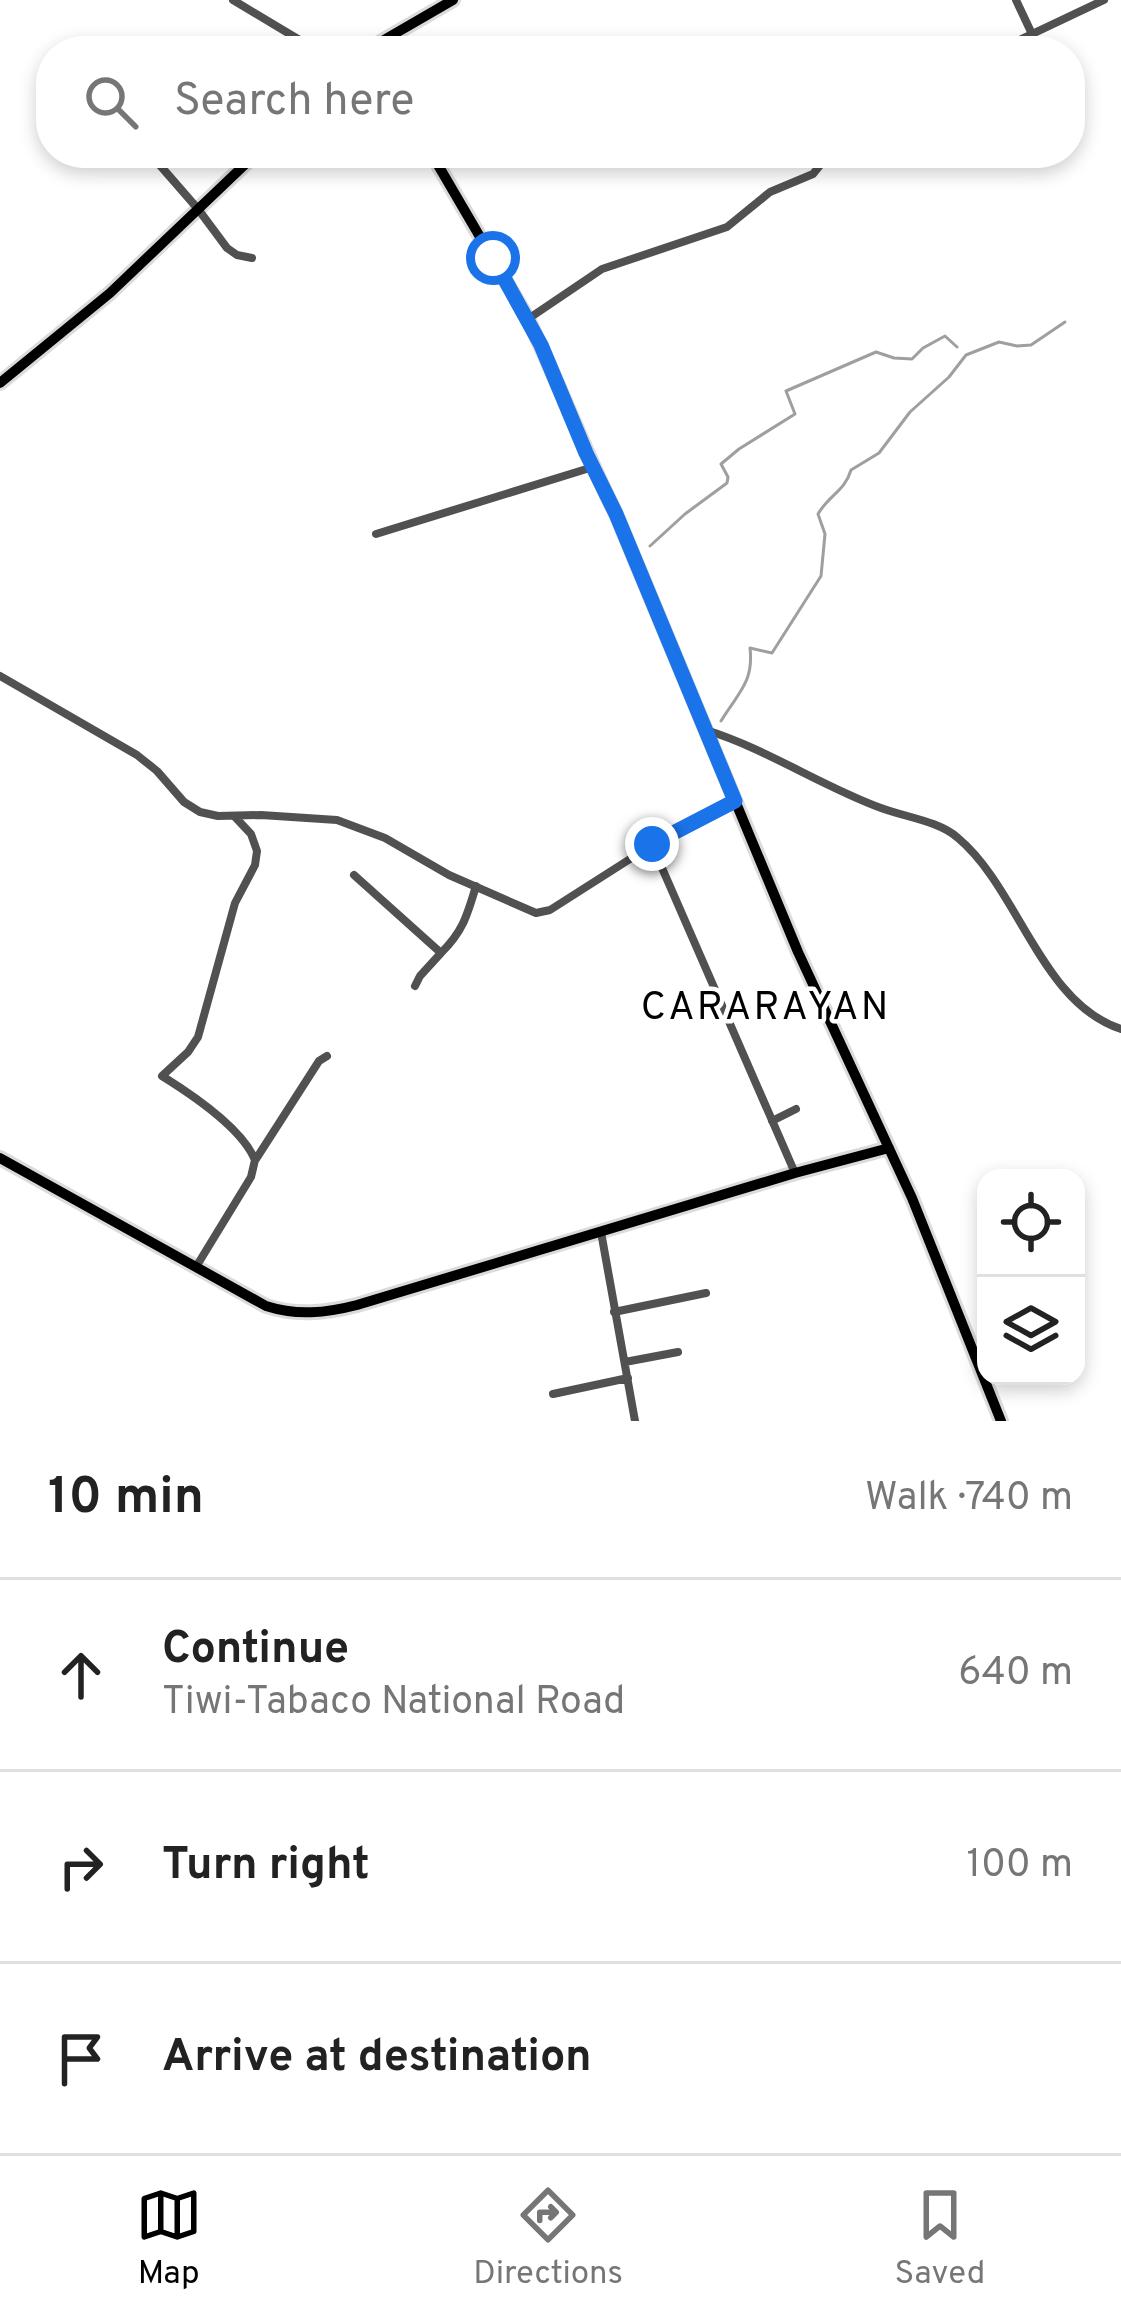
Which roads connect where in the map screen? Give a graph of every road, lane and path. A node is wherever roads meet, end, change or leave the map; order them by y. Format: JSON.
{"nodes":[{"id":1,"x":233,"y":0,"type":"edge"},
{"id":2,"x":453,"y":0,"type":"edge"},
{"id":3,"x":1016,"y":0,"type":"edge"},
{"id":4,"x":1104,"y":0,"type":"edge"},
{"id":5,"x":1032,"y":34,"type":"junction"},
{"id":6,"x":292,"y":36,"type":"edge"},
{"id":7,"x":391,"y":36,"type":"edge"},
{"id":8,"x":1028,"y":36,"type":"edge"},
{"id":9,"x":163,"y":168,"type":"edge"},
{"id":10,"x":240,"y":168,"type":"edge"},
{"id":11,"x":442,"y":168,"type":"edge"},
{"id":12,"x":818,"y":168,"type":"edge"},
{"id":13,"x":198,"y":209,"type":"junction"},
{"id":14,"x":252,"y":258,"type":"dead end"},
{"id":15,"x":528,"y":319,"type":"junction"},
{"id":16,"x":0,"y":383,"type":"edge"},
{"id":17,"x":593,"y":467,"type":"junction"},
{"id":18,"x":376,"y":534,"type":"dead end"},
{"id":19,"x":0,"y":676,"type":"edge"},
{"id":20,"x":706,"y":730,"type":"junction"},
{"id":21,"x":735,"y":801,"type":"junction"},
{"id":22,"x":234,"y":815,"type":"junction"},
{"id":23,"x":652,"y":844,"type":"junction"},
{"id":24,"x":354,"y":875,"type":"dead end"},
{"id":25,"x":476,"y":886,"type":"junction"},
{"id":26,"x":440,"y":953,"type":"junction"},
{"id":27,"x":415,"y":986,"type":"dead end"},
{"id":28,"x":1121,"y":1030,"type":"edge"},
{"id":29,"x":327,"y":1056,"type":"dead end"},
{"id":30,"x":796,"y":1109,"type":"dead end"},
{"id":31,"x":772,"y":1121,"type":"junction"},
{"id":32,"x":889,"y":1148,"type":"junction"},
{"id":33,"x":0,"y":1158,"type":"edge"},
{"id":34,"x":255,"y":1160,"type":"junction"},
{"id":35,"x":795,"y":1173,"type":"junction"},
{"id":36,"x":601,"y":1232,"type":"junction"},
{"id":37,"x":196,"y":1267,"type":"junction"},
{"id":38,"x":706,"y":1293,"type":"dead end"},
{"id":39,"x":614,"y":1312,"type":"junction"},
{"id":40,"x":678,"y":1352,"type":"dead end"},
{"id":41,"x":626,"y":1362,"type":"junction"},
{"id":42,"x":628,"y":1378,"type":"junction"},
{"id":43,"x":553,"y":1394,"type":"dead end"},
{"id":44,"x":999,"y":1420,"type":"edge"},
{"id":45,"x":635,"y":1421,"type":"edge"}],
"edges":[{"from":1,"to":6,"type":"street"},
{"from":2,"to":7,"type":"main road"},
{"from":3,"to":5,"type":"street"},
{"from":4,"to":5,"type":"street"},
{"from":5,"to":8,"type":"street"},
{"from":9,"to":13,"type":"street"},
{"from":10,"to":13,"type":"main road"},
{"from":11,"to":15,"type":"main road"},
{"from":12,"to":15,"type":"street"},
{"from":13,"to":14,"type":"street"},
{"from":13,"to":16,"type":"main road"},
{"from":15,"to":17,"type":"main road"},
{"from":17,"to":18,"type":"street"},
{"from":17,"to":20,"type":"main road"},
{"from":19,"to":22,"type":"street"},
{"from":20,"to":21,"type":"main road"},
{"from":20,"to":28,"type":"street"},
{"from":21,"to":23,"type":"street"},
{"from":21,"to":32,"type":"main road"},
{"from":22,"to":25,"type":"street"},
{"from":22,"to":34,"type":"street"},
{"from":23,"to":25,"type":"street"},
{"from":23,"to":31,"type":"street"},
{"from":24,"to":26,"type":"street"},
{"from":25,"to":26,"type":"street"},
{"from":26,"to":27,"type":"street"},
{"from":29,"to":34,"type":"street"},
{"from":30,"to":31,"type":"street"},
{"from":31,"to":35,"type":"street"},
{"from":32,"to":35,"type":"main road"},
{"from":32,"to":44,"type":"main road"},
{"from":33,"to":37,"type":"main road"},
{"from":34,"to":37,"type":"street"},
{"from":35,"to":36,"type":"main road"},
{"from":36,"to":37,"type":"main road"},
{"from":36,"to":39,"type":"street"},
{"from":38,"to":39,"type":"street"},
{"from":39,"to":41,"type":"street"},
{"from":40,"to":41,"type":"street"},
{"from":41,"to":42,"type":"street"},
{"from":42,"to":43,"type":"street"},
{"from":42,"to":45,"type":"street"}]}
